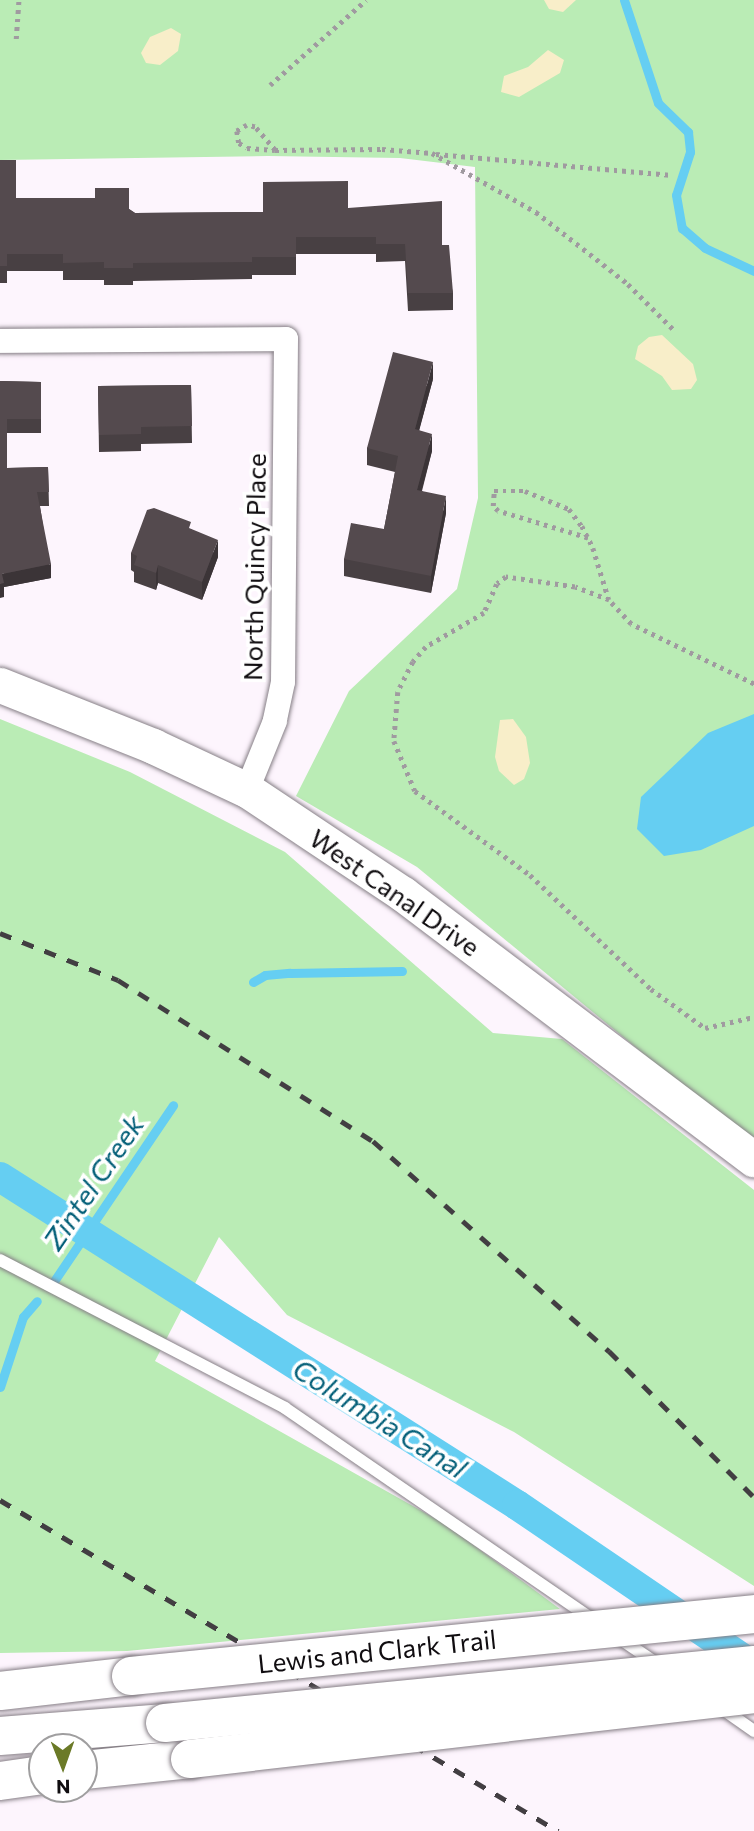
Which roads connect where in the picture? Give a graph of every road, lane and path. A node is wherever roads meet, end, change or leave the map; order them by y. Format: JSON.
{"nodes":[{"id":1,"x":19,"y":0,"type":"edge"},
{"id":2,"x":366,"y":0,"type":"edge"},
{"id":3,"x":16,"y":39,"type":"dead end"},
{"id":4,"x":271,"y":85,"type":"dead end"},
{"id":5,"x":275,"y":150,"type":"junction"},
{"id":6,"x":432,"y":153,"type":"junction"},
{"id":7,"x":672,"y":175,"type":"dead end"},
{"id":8,"x":675,"y":331,"type":"dead end"},
{"id":9,"x":0,"y":341,"type":"edge"},
{"id":10,"x":588,"y":538,"type":"junction"},
{"id":11,"x":609,"y":600,"type":"junction"},
{"id":12,"x":754,"y":684,"type":"edge"},
{"id":13,"x":0,"y":685,"type":"edge"},
{"id":14,"x":247,"y":790,"type":"junction"},
{"id":15,"x":754,"y":1017,"type":"edge"},
{"id":16,"x":754,"y":1159,"type":"edge"},
{"id":17,"x":0,"y":1260,"type":"edge"},
{"id":18,"x":754,"y":1614,"type":"edge"},
{"id":19,"x":754,"y":1665,"type":"edge"},
{"id":20,"x":131,"y":1676,"type":"junction"},
{"id":21,"x":0,"y":1677,"type":"edge"},
{"id":22,"x":0,"y":1690,"type":"edge"},
{"id":23,"x":754,"y":1694,"type":"edge"},
{"id":24,"x":754,"y":1731,"type":"edge"},
{"id":25,"x":0,"y":1736,"type":"edge"},
{"id":26,"x":98,"y":1769,"type":"edge"},
{"id":27,"x":28,"y":1777,"type":"edge"},
{"id":28,"x":0,"y":1781,"type":"edge"}],
"edges":[{"from":1,"to":3,"type":"path"},
{"from":2,"to":4,"type":"path"},
{"from":5,"to":5,"type":"path"},
{"from":5,"to":6,"type":"path"},
{"from":6,"to":7,"type":"path"},
{"from":6,"to":8,"type":"path"},
{"from":9,"to":14,"type":"street","name":"North Quincy Place"},
{"from":10,"to":10,"type":"path"},
{"from":10,"to":11,"type":"path"},
{"from":11,"to":12,"type":"path"},
{"from":11,"to":15,"type":"path"},
{"from":13,"to":14,"type":"street","name":"West Canal Drive"},
{"from":14,"to":16,"type":"street","name":"West Canal Drive"},
{"from":17,"to":24,"type":"lane"},
{"from":18,"to":20,"type":"highway","name":"Lewis and Clark Trail","bridge":true},
{"from":19,"to":25,"type":"highway","name":"Lewis and Clark Trail","bridge":true},
{"from":20,"to":21,"type":"highway"},
{"from":20,"to":22,"type":"highway","name":"Lewis and Clark Trail"},
{"from":23,"to":26,"type":"highway","bridge":true},
{"from":27,"to":28,"type":"highway"}]}
